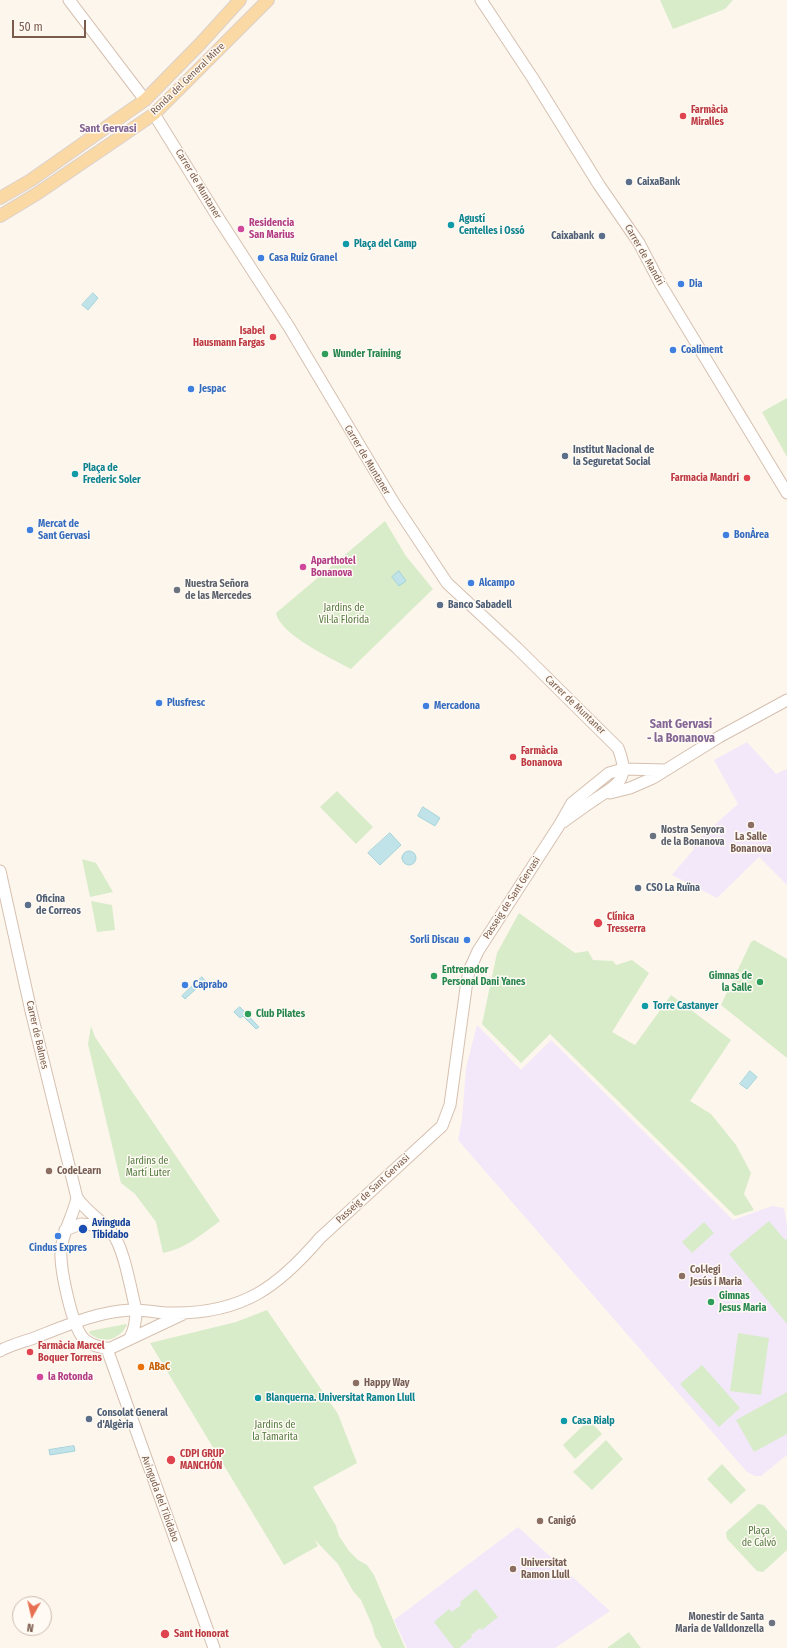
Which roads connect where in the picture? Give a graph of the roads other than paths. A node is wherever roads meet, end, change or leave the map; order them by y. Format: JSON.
{"nodes":[{"id":1,"x":69,"y":0,"type":"edge"},
{"id":2,"x":240,"y":0,"type":"edge"},
{"id":3,"x":268,"y":0,"type":"edge"},
{"id":4,"x":481,"y":0,"type":"edge"},
{"id":5,"x":145,"y":100,"type":"junction"},
{"id":6,"x":154,"y":114,"type":"junction"},
{"id":7,"x":0,"y":198,"type":"edge"},
{"id":8,"x":0,"y":216,"type":"edge"},
{"id":9,"x":787,"y":493,"type":"edge"},
{"id":10,"x":787,"y":700,"type":"edge"},
{"id":11,"x":623,"y":770,"type":"junction"},
{"id":12,"x":666,"y":770,"type":"junction"},
{"id":13,"x":594,"y":800,"type":"junction"},
{"id":14,"x":560,"y":824,"type":"junction"},
{"id":15,"x":0,"y":871,"type":"edge"},
{"id":16,"x":77,"y":1198,"type":"junction"},
{"id":17,"x":105,"y":1226,"type":"junction"},
{"id":18,"x":66,"y":1230,"type":"junction"},
{"id":19,"x":136,"y":1310,"type":"junction"},
{"id":20,"x":186,"y":1313,"type":"junction"},
{"id":21,"x":75,"y":1322,"type":"junction"},
{"id":22,"x":130,"y":1338,"type":"junction"},
{"id":23,"x":107,"y":1349,"type":"junction"},
{"id":24,"x":0,"y":1351,"type":"edge"},
{"id":25,"x":214,"y":1648,"type":"edge"}],
"edges":[{"from":1,"to":5,"type":"street"},
{"from":2,"to":5,"type":"main road","name":"Ronda del General Mitre"},
{"from":3,"to":6,"type":"main road","name":"Ronda del General Mitre"},
{"from":4,"to":9,"type":"street","name":"Carrer de Mandri"},
{"from":5,"to":6,"type":"main road"},
{"from":5,"to":7,"type":"main road","name":"Ronda del General Mitre"},
{"from":6,"to":8,"type":"main road","name":"Ronda del General Mitre"},
{"from":6,"to":11,"type":"street","name":"Carrer de Muntaner"},
{"from":10,"to":12,"type":"street"},
{"from":11,"to":12,"type":"street","name":"Passeig de Sant Gervasi"},
{"from":11,"to":13,"type":"street"},
{"from":11,"to":14,"type":"street","name":"Passeig de Sant Gervasi"},
{"from":12,"to":13,"type":"street"},
{"from":13,"to":14,"type":"street"},
{"from":14,"to":20,"type":"street","name":"Passeig de Sant Gervasi"},
{"from":15,"to":16,"type":"street","name":"Carrer de Balmes"},
{"from":16,"to":17,"type":"street"},
{"from":16,"to":18,"type":"street"},
{"from":17,"to":18,"type":"street"},
{"from":17,"to":19,"type":"street"},
{"from":18,"to":21,"type":"street"},
{"from":19,"to":20,"type":"street","name":"Passeig de Sant Gervasi"},
{"from":19,"to":21,"type":"street","name":"Passeig de Sant Gervasi"},
{"from":19,"to":22,"type":"street"},
{"from":20,"to":22,"type":"street"},
{"from":21,"to":23,"type":"street"},
{"from":21,"to":24,"type":"street","name":"Passeig de Sant Gervasi"},
{"from":22,"to":23,"type":"street"},
{"from":23,"to":25,"type":"street","name":"Avinguda del Tibidabo"}]}
